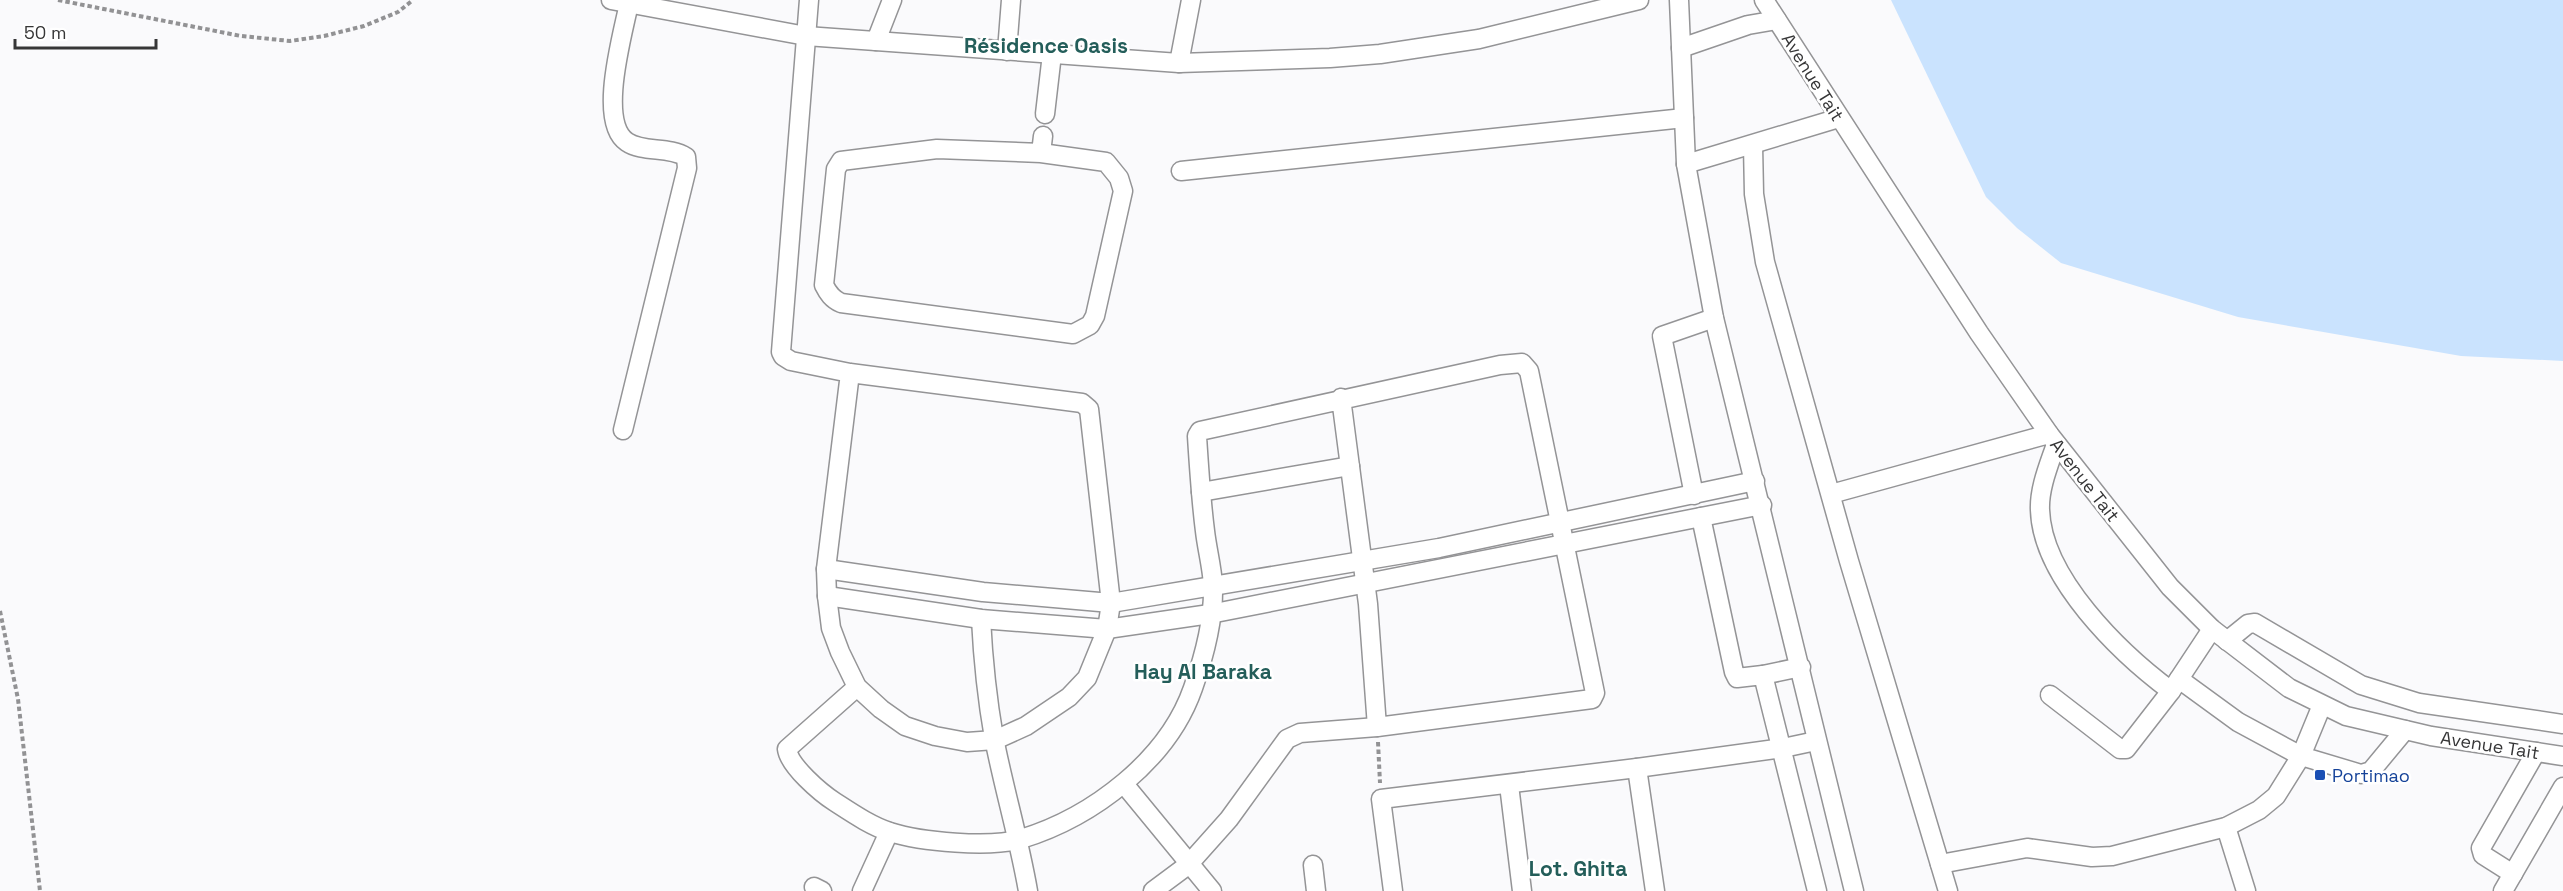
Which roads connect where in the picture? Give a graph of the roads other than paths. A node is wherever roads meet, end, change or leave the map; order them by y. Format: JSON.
{"nodes":[{"id":1,"x":611,"y":0,"type":"edge"},
{"id":2,"x":808,"y":0,"type":"edge"},
{"id":3,"x":892,"y":0,"type":"edge"},
{"id":4,"x":1011,"y":0,"type":"edge"},
{"id":5,"x":1191,"y":0,"type":"edge"},
{"id":6,"x":1640,"y":0,"type":"edge"},
{"id":7,"x":1679,"y":0,"type":"edge"},
{"id":8,"x":1764,"y":0,"type":"edge"},
{"id":9,"x":630,"y":3,"type":"junction"},
{"id":10,"x":1777,"y":20,"type":"junction"},
{"id":11,"x":806,"y":36,"type":"junction"},
{"id":12,"x":876,"y":41,"type":"junction"},
{"id":13,"x":1681,"y":48,"type":"junction"},
{"id":14,"x":1007,"y":51,"type":"junction"},
{"id":15,"x":1052,"y":54,"type":"junction"},
{"id":16,"x":1179,"y":63,"type":"junction"},
{"id":17,"x":1045,"y":114,"type":"dead end"},
{"id":18,"x":1684,"y":118,"type":"junction"},
{"id":19,"x":1839,"y":118,"type":"junction"},
{"id":20,"x":1042,"y":145,"type":"joint"},
{"id":21,"x":1753,"y":145,"type":"junction"},
{"id":22,"x":1686,"y":164,"type":"junction"},
{"id":23,"x":1182,"y":171,"type":"dead end"},
{"id":24,"x":1714,"y":318,"type":"junction"},
{"id":25,"x":850,"y":373,"type":"junction"},
{"id":26,"x":1341,"y":398,"type":"junction"},
{"id":27,"x":623,"y":430,"type":"dead end"},
{"id":28,"x":2053,"y":439,"type":"junction"},
{"id":29,"x":1350,"y":466,"type":"junction"},
{"id":30,"x":1755,"y":481,"type":"junction"},
{"id":31,"x":1201,"y":492,"type":"junction"},
{"id":32,"x":1831,"y":494,"type":"junction"},
{"id":33,"x":1694,"y":495,"type":"junction"},
{"id":34,"x":1761,"y":505,"type":"junction"},
{"id":35,"x":1701,"y":517,"type":"junction"},
{"id":36,"x":1560,"y":523,"type":"junction"},
{"id":37,"x":1565,"y":544,"type":"junction"},
{"id":38,"x":1362,"y":562,"type":"junction"},
{"id":39,"x":826,"y":569,"type":"junction"},
{"id":40,"x":1365,"y":581,"type":"junction"},
{"id":41,"x":1213,"y":586,"type":"junction"},
{"id":42,"x":827,"y":596,"type":"junction"},
{"id":43,"x":1111,"y":603,"type":"junction"},
{"id":44,"x":1210,"y":614,"type":"junction"},
{"id":45,"x":981,"y":619,"type":"junction"},
{"id":46,"x":1107,"y":629,"type":"junction"},
{"id":47,"x":2212,"y":629,"type":"junction"},
{"id":48,"x":2227,"y":641,"type":"junction"},
{"id":49,"x":1801,"y":667,"type":"junction"},
{"id":50,"x":1763,"y":675,"type":"junction"},
{"id":51,"x":2175,"y":685,"type":"junction"},
{"id":52,"x":857,"y":687,"type":"junction"},
{"id":53,"x":2050,"y":695,"type":"dead end"},
{"id":54,"x":2322,"y":705,"type":"junction"},
{"id":55,"x":2563,"y":724,"type":"edge"},
{"id":56,"x":1377,"y":727,"type":"junction"},
{"id":57,"x":2405,"y":729,"type":"junction"},
{"id":58,"x":995,"y":740,"type":"junction"},
{"id":59,"x":1816,"y":741,"type":"junction"},
{"id":60,"x":1783,"y":748,"type":"junction"},
{"id":61,"x":2536,"y":752,"type":"junction"},
{"id":62,"x":2301,"y":756,"type":"junction"},
{"id":63,"x":2563,"y":756,"type":"edge"},
{"id":64,"x":1637,"y":768,"type":"junction"},
{"id":65,"x":1124,"y":784,"type":"junction"},
{"id":66,"x":1509,"y":785,"type":"junction"},
{"id":67,"x":2563,"y":786,"type":"edge"},
{"id":68,"x":2554,"y":820,"type":"edge"},
{"id":69,"x":2226,"y":827,"type":"junction"},
{"id":70,"x":889,"y":832,"type":"junction"},
{"id":71,"x":1020,"y":840,"type":"junction"},
{"id":72,"x":1188,"y":864,"type":"junction"},
{"id":73,"x":1940,"y":864,"type":"junction"},
{"id":74,"x":1313,"y":866,"type":"dead end"},
{"id":75,"x":2514,"y":874,"type":"junction"},
{"id":76,"x":862,"y":891,"type":"edge"},
{"id":77,"x":1028,"y":891,"type":"edge"},
{"id":78,"x":1153,"y":891,"type":"edge"},
{"id":79,"x":1212,"y":891,"type":"edge"},
{"id":80,"x":1316,"y":891,"type":"edge"},
{"id":81,"x":1393,"y":891,"type":"edge"},
{"id":82,"x":1522,"y":891,"type":"edge"},
{"id":83,"x":1655,"y":891,"type":"edge"},
{"id":84,"x":1817,"y":891,"type":"edge"},
{"id":85,"x":1854,"y":891,"type":"edge"},
{"id":86,"x":1948,"y":891,"type":"edge"},
{"id":87,"x":2246,"y":891,"type":"edge"},
{"id":88,"x":2503,"y":891,"type":"edge"}],
"edges":[{"from":1,"to":9,"type":"street"},
{"from":2,"to":11,"type":"street"},
{"from":3,"to":12,"type":"street"},
{"from":4,"to":14,"type":"street"},
{"from":5,"to":16,"type":"street"},
{"from":6,"to":16,"type":"street"},
{"from":7,"to":13,"type":"street"},
{"from":8,"to":10,"type":"street","name":"Avenue Tait"},
{"from":9,"to":11,"type":"street"},
{"from":9,"to":27,"type":"street"},
{"from":10,"to":13,"type":"street"},
{"from":10,"to":19,"type":"street","name":"Avenue Tait"},
{"from":11,"to":12,"type":"street"},
{"from":11,"to":25,"type":"street"},
{"from":12,"to":14,"type":"street"},
{"from":13,"to":18,"type":"street"},
{"from":14,"to":15,"type":"street"},
{"from":15,"to":16,"type":"street"},
{"from":15,"to":17,"type":"street"},
{"from":18,"to":22,"type":"street"},
{"from":18,"to":23,"type":"street"},
{"from":19,"to":21,"type":"street"},
{"from":19,"to":28,"type":"street","name":"Avenue Tait"},
{"from":20,"to":20,"type":"street"},
{"from":21,"to":22,"type":"street"},
{"from":21,"to":32,"type":"street"},
{"from":22,"to":24,"type":"street"},
{"from":24,"to":30,"type":"street"},
{"from":24,"to":33,"type":"street"},
{"from":25,"to":39,"type":"street"},
{"from":25,"to":43,"type":"street"},
{"from":26,"to":29,"type":"street"},
{"from":26,"to":31,"type":"street"},
{"from":26,"to":36,"type":"street"},
{"from":28,"to":32,"type":"street"},
{"from":28,"to":47,"type":"street","name":"Avenue Tait"},
{"from":28,"to":51,"type":"street"},
{"from":29,"to":31,"type":"street"},
{"from":29,"to":38,"type":"street"},
{"from":30,"to":33,"type":"street"},
{"from":30,"to":34,"type":"street"},
{"from":31,"to":41,"type":"street"},
{"from":32,"to":73,"type":"street"},
{"from":33,"to":36,"type":"street"},
{"from":34,"to":35,"type":"street"},
{"from":34,"to":49,"type":"street"},
{"from":35,"to":37,"type":"street"},
{"from":35,"to":50,"type":"street"},
{"from":36,"to":37,"type":"street"},
{"from":36,"to":38,"type":"street"},
{"from":37,"to":40,"type":"street"},
{"from":37,"to":56,"type":"street"},
{"from":38,"to":40,"type":"street"},
{"from":38,"to":41,"type":"street"},
{"from":39,"to":42,"type":"street"},
{"from":39,"to":43,"type":"street"},
{"from":40,"to":44,"type":"street"},
{"from":40,"to":56,"type":"street"},
{"from":41,"to":43,"type":"street"},
{"from":41,"to":44,"type":"street"},
{"from":42,"to":45,"type":"street"},
{"from":42,"to":52,"type":"street"},
{"from":43,"to":46,"type":"street"},
{"from":44,"to":46,"type":"street"},
{"from":44,"to":65,"type":"street"},
{"from":45,"to":46,"type":"street"},
{"from":45,"to":58,"type":"street"},
{"from":46,"to":58,"type":"street"},
{"from":47,"to":48,"type":"street","name":"Avenue Tait"},
{"from":47,"to":51,"type":"street"},
{"from":48,"to":54,"type":"street","name":"Avenue Tait"},
{"from":48,"to":55,"type":"street"},
{"from":49,"to":50,"type":"street"},
{"from":49,"to":59,"type":"street"},
{"from":50,"to":60,"type":"street"},
{"from":51,"to":53,"type":"street"},
{"from":51,"to":62,"type":"street"},
{"from":52,"to":58,"type":"street"},
{"from":52,"to":70,"type":"street"},
{"from":54,"to":57,"type":"street","name":"Avenue Tait"},
{"from":54,"to":62,"type":"street"},
{"from":56,"to":72,"type":"street"},
{"from":57,"to":61,"type":"street","name":"Avenue Tait"},
{"from":57,"to":62,"type":"street"},
{"from":58,"to":71,"type":"street"},
{"from":59,"to":60,"type":"street"},
{"from":59,"to":85,"type":"street"},
{"from":60,"to":64,"type":"street"},
{"from":60,"to":84,"type":"street"},
{"from":61,"to":63,"type":"street","name":"Avenue Tait"},
{"from":61,"to":75,"type":"street"},
{"from":62,"to":69,"type":"street"},
{"from":64,"to":66,"type":"street"},
{"from":64,"to":83,"type":"street"},
{"from":65,"to":71,"type":"street"},
{"from":65,"to":72,"type":"street"},
{"from":66,"to":81,"type":"street"},
{"from":66,"to":82,"type":"street"},
{"from":67,"to":68,"type":"street"},
{"from":68,"to":75,"type":"street"},
{"from":69,"to":73,"type":"street"},
{"from":69,"to":87,"type":"street"},
{"from":70,"to":71,"type":"street"},
{"from":70,"to":76,"type":"street"},
{"from":71,"to":77,"type":"street"},
{"from":72,"to":78,"type":"street"},
{"from":72,"to":79,"type":"street"},
{"from":73,"to":86,"type":"street"},
{"from":74,"to":80,"type":"street"},
{"from":75,"to":88,"type":"street"}]}
